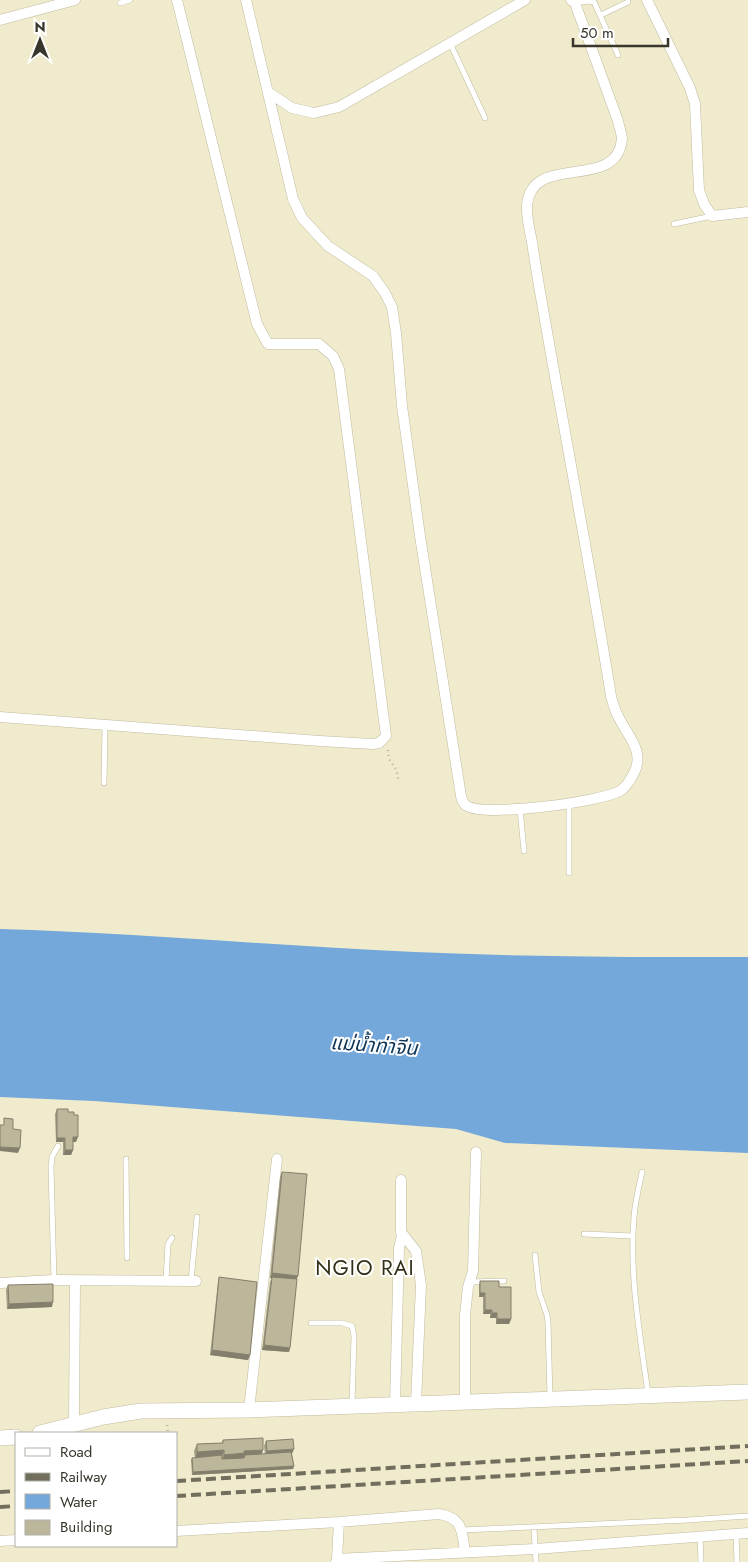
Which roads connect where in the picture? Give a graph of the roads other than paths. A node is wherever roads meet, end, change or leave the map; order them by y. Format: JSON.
{"nodes":[{"id":1,"x":75,"y":0,"type":"edge"},
{"id":2,"x":130,"y":0,"type":"edge"},
{"id":3,"x":177,"y":0,"type":"edge"},
{"id":4,"x":246,"y":0,"type":"edge"},
{"id":5,"x":525,"y":0,"type":"edge"},
{"id":6,"x":647,"y":0,"type":"edge"},
{"id":7,"x":573,"y":2,"type":"edge"},
{"id":8,"x":628,"y":2,"type":"dead end"},
{"id":9,"x":120,"y":3,"type":"dead end"},
{"id":10,"x":601,"y":14,"type":"junction"},
{"id":11,"x":0,"y":20,"type":"edge"},
{"id":12,"x":450,"y":43,"type":"junction"},
{"id":13,"x":618,"y":55,"type":"dead end"},
{"id":14,"x":268,"y":92,"type":"junction"},
{"id":15,"x":485,"y":118,"type":"dead end"},
{"id":16,"x":748,"y":212,"type":"edge"},
{"id":17,"x":712,"y":216,"type":"junction"},
{"id":18,"x":674,"y":224,"type":"dead end"},
{"id":19,"x":0,"y":717,"type":"edge"},
{"id":20,"x":105,"y":726,"type":"junction"},
{"id":21,"x":104,"y":783,"type":"dead end"},
{"id":22,"x":566,"y":804,"type":"junction"},
{"id":23,"x":520,"y":808,"type":"junction"},
{"id":24,"x":524,"y":851,"type":"dead end"},
{"id":25,"x":569,"y":873,"type":"dead end"},
{"id":26,"x":58,"y":1146,"type":"edge"},
{"id":27,"x":476,"y":1152,"type":"dead end"},
{"id":28,"x":278,"y":1159,"type":"dead end"},
{"id":29,"x":126,"y":1160,"type":"dead end"},
{"id":30,"x":642,"y":1172,"type":"dead end"},
{"id":31,"x":401,"y":1180,"type":"dead end"},
{"id":32,"x":197,"y":1217,"type":"dead end"},
{"id":33,"x":584,"y":1234,"type":"dead end"},
{"id":34,"x":402,"y":1235,"type":"junction"},
{"id":35,"x":633,"y":1236,"type":"junction"},
{"id":36,"x":172,"y":1238,"type":"dead end"},
{"id":37,"x":535,"y":1255,"type":"dead end"},
{"id":38,"x":127,"y":1258,"type":"dead end"},
{"id":39,"x":54,"y":1280,"type":"junction"},
{"id":40,"x":75,"y":1280,"type":"junction"},
{"id":41,"x":166,"y":1281,"type":"junction"},
{"id":42,"x":194,"y":1281,"type":"joint"},
{"id":43,"x":504,"y":1281,"type":"dead end"},
{"id":44,"x":470,"y":1282,"type":"junction"},
{"id":45,"x":0,"y":1283,"type":"edge"},
{"id":46,"x":311,"y":1323,"type":"dead end"},
{"id":47,"x":748,"y":1392,"type":"edge"},
{"id":48,"x":649,"y":1396,"type":"junction"},
{"id":49,"x":550,"y":1399,"type":"junction"},
{"id":50,"x":465,"y":1402,"type":"junction"},
{"id":51,"x":416,"y":1403,"type":"junction"},
{"id":52,"x":395,"y":1404,"type":"junction"},
{"id":53,"x":352,"y":1406,"type":"junction"},
{"id":54,"x":249,"y":1410,"type":"junction"},
{"id":55,"x":74,"y":1425,"type":"junction"},
{"id":56,"x":44,"y":1432,"type":"edge"},
{"id":57,"x":15,"y":1437,"type":"edge"},
{"id":58,"x":0,"y":1438,"type":"edge"},
{"id":59,"x":748,"y":1516,"type":"edge"},
{"id":60,"x":339,"y":1522,"type":"junction"},
{"id":61,"x":534,"y":1528,"type":"junction"},
{"id":62,"x":462,"y":1530,"type":"junction"},
{"id":63,"x":178,"y":1532,"type":"edge"},
{"id":64,"x":748,"y":1533,"type":"edge"},
{"id":65,"x":736,"y":1534,"type":"junction"},
{"id":66,"x":700,"y":1537,"type":"junction"},
{"id":67,"x":15,"y":1540,"type":"edge"},
{"id":68,"x":0,"y":1541,"type":"edge"},
{"id":69,"x":535,"y":1549,"type":"junction"},
{"id":70,"x":465,"y":1552,"type":"junction"},
{"id":71,"x":416,"y":1558,"type":"edge"},
{"id":72,"x":337,"y":1560,"type":"edge"},
{"id":73,"x":536,"y":1562,"type":"edge"},
{"id":74,"x":701,"y":1562,"type":"edge"},
{"id":75,"x":737,"y":1562,"type":"edge"}],
"edges":[{"from":1,"to":11,"type":"street"},
{"from":2,"to":9,"type":"lane"},
{"from":3,"to":20,"type":"street"},
{"from":4,"to":14,"type":"street"},
{"from":5,"to":12,"type":"street"},
{"from":6,"to":17,"type":"street"},
{"from":7,"to":10,"type":"lane"},
{"from":7,"to":22,"type":"street"},
{"from":8,"to":10,"type":"lane"},
{"from":10,"to":13,"type":"lane"},
{"from":12,"to":14,"type":"street"},
{"from":12,"to":15,"type":"lane"},
{"from":14,"to":23,"type":"street"},
{"from":16,"to":17,"type":"street"},
{"from":17,"to":18,"type":"lane"},
{"from":19,"to":20,"type":"street"},
{"from":20,"to":21,"type":"lane"},
{"from":22,"to":23,"type":"street"},
{"from":22,"to":25,"type":"lane"},
{"from":23,"to":24,"type":"lane"},
{"from":26,"to":39,"type":"lane"},
{"from":27,"to":44,"type":"street"},
{"from":28,"to":54,"type":"street"},
{"from":29,"to":38,"type":"lane"},
{"from":30,"to":35,"type":"lane"},
{"from":31,"to":34,"type":"street"},
{"from":32,"to":42,"type":"lane"},
{"from":33,"to":35,"type":"lane"},
{"from":34,"to":51,"type":"street"},
{"from":34,"to":52,"type":"street"},
{"from":35,"to":48,"type":"lane"},
{"from":36,"to":41,"type":"lane"},
{"from":37,"to":49,"type":"lane"},
{"from":39,"to":40,"type":"street"},
{"from":39,"to":45,"type":"street"},
{"from":40,"to":41,"type":"street"},
{"from":40,"to":55,"type":"street"},
{"from":41,"to":42,"type":"street"},
{"from":43,"to":44,"type":"lane"},
{"from":44,"to":50,"type":"street"},
{"from":46,"to":53,"type":"lane"},
{"from":47,"to":48,"type":"street"},
{"from":48,"to":49,"type":"street"},
{"from":49,"to":50,"type":"street"},
{"from":50,"to":51,"type":"street"},
{"from":51,"to":52,"type":"street"},
{"from":52,"to":53,"type":"street"},
{"from":53,"to":54,"type":"street"},
{"from":54,"to":55,"type":"street"},
{"from":55,"to":56,"type":"street"},
{"from":57,"to":58,"type":"street"},
{"from":59,"to":61,"type":"lane"},
{"from":60,"to":62,"type":"street"},
{"from":60,"to":63,"type":"street"},
{"from":60,"to":72,"type":"street"},
{"from":61,"to":62,"type":"lane"},
{"from":61,"to":69,"type":"lane"},
{"from":62,"to":70,"type":"street"},
{"from":64,"to":65,"type":"street"},
{"from":65,"to":66,"type":"street"},
{"from":65,"to":75,"type":"lane"},
{"from":66,"to":69,"type":"street"},
{"from":66,"to":74,"type":"lane"},
{"from":67,"to":68,"type":"street"},
{"from":69,"to":70,"type":"street"},
{"from":69,"to":73,"type":"lane"},
{"from":70,"to":71,"type":"street"},
{"from":71,"to":72,"type":"street"}]}
